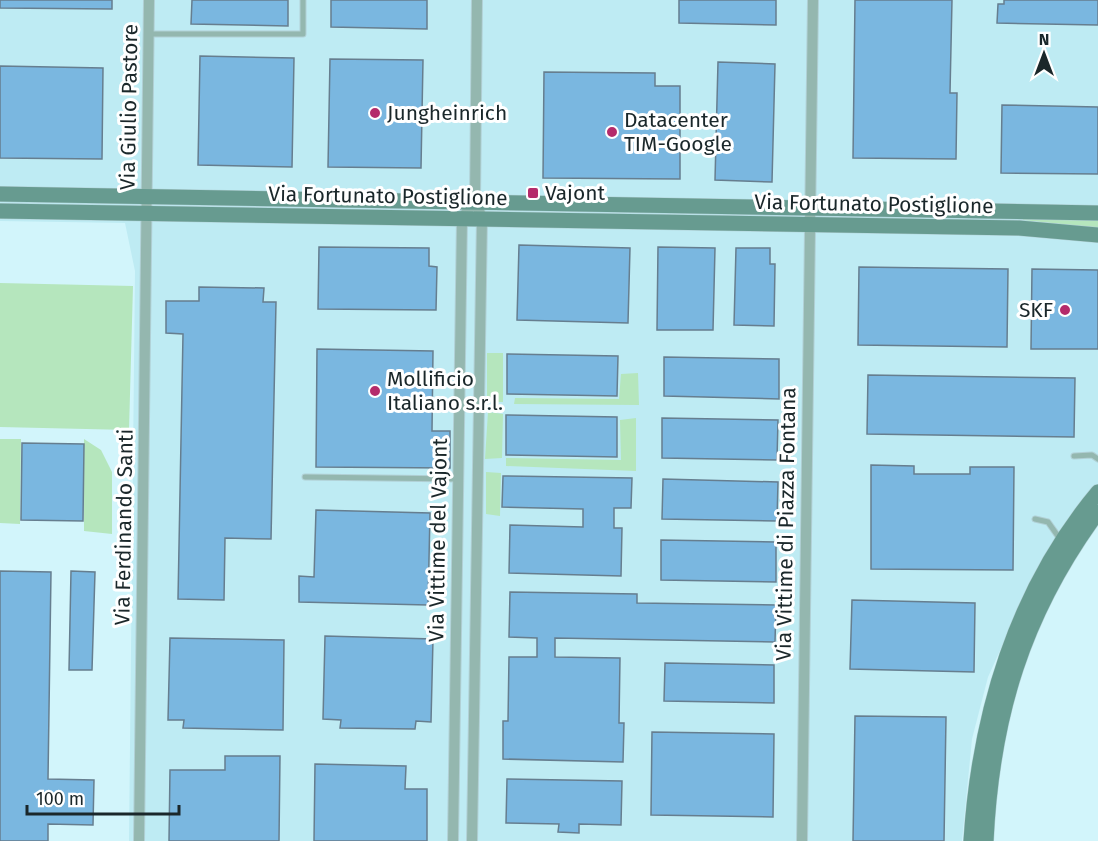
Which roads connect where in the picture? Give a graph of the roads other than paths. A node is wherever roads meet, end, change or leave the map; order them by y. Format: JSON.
{"nodes":[{"id":1,"x":150,"y":0,"type":"edge"},
{"id":2,"x":303,"y":0,"type":"edge"},
{"id":3,"x":477,"y":0,"type":"edge"},
{"id":4,"x":813,"y":0,"type":"edge"},
{"id":5,"x":149,"y":34,"type":"junction"},
{"id":6,"x":0,"y":194,"type":"edge"},
{"id":7,"x":148,"y":196,"type":"junction"},
{"id":8,"x":283,"y":198,"type":"junction"},
{"id":9,"x":475,"y":201,"type":"junction"},
{"id":10,"x":630,"y":204,"type":"junction"},
{"id":11,"x":810,"y":207,"type":"junction"},
{"id":12,"x":0,"y":212,"type":"edge"},
{"id":13,"x":1018,"y":212,"type":"junction"},
{"id":14,"x":148,"y":213,"type":"junction"},
{"id":15,"x":1098,"y":213,"type":"edge"},
{"id":16,"x":283,"y":215,"type":"junction"},
{"id":17,"x":462,"y":218,"type":"junction"},
{"id":18,"x":482,"y":218,"type":"junction"},
{"id":19,"x":630,"y":221,"type":"junction"},
{"id":20,"x":809,"y":224,"type":"junction"},
{"id":21,"x":1019,"y":228,"type":"junction"},
{"id":22,"x":1098,"y":235,"type":"edge"},
{"id":23,"x":460,"y":376,"type":"junction"},
{"id":24,"x":479,"y":377,"type":"junction"},
{"id":25,"x":1074,"y":456,"type":"dead end"},
{"id":26,"x":1098,"y":459,"type":"edge"},
{"id":27,"x":305,"y":477,"type":"dead end"},
{"id":28,"x":458,"y":479,"type":"junction"},
{"id":29,"x":1098,"y":492,"type":"edge"},
{"id":30,"x":1098,"y":512,"type":"edge"},
{"id":31,"x":1035,"y":519,"type":"dead end"},
{"id":32,"x":1091,"y":530,"type":"edge"},
{"id":33,"x":1063,"y":542,"type":"junction"},
{"id":34,"x":454,"y":750,"type":"junction"},
{"id":35,"x":473,"y":750,"type":"junction"},
{"id":36,"x":139,"y":841,"type":"edge"},
{"id":37,"x":453,"y":841,"type":"edge"},
{"id":38,"x":472,"y":841,"type":"edge"},
{"id":39,"x":802,"y":841,"type":"edge"},
{"id":40,"x":971,"y":841,"type":"edge"},
{"id":41,"x":986,"y":841,"type":"edge"}],
"edges":[{"from":1,"to":5,"type":"street","name":"Via Giulio Pastore"},
{"from":2,"to":5,"type":"lane"},
{"from":3,"to":9,"type":"street"},
{"from":4,"to":11,"type":"street","name":"Via Vittime di Piazza Fontana"},
{"from":5,"to":7,"type":"street","name":"Via Giulio Pastore"},
{"from":6,"to":7,"type":"street","name":"Via Fortunato Postiglione"},
{"from":7,"to":8,"type":"street","name":"Via Fortunato Postiglione"},
{"from":7,"to":14,"type":"street","name":"Via Giulio Pastore"},
{"from":8,"to":9,"type":"street","name":"Via Fortunato Postiglione"},
{"from":8,"to":16,"type":"lane"},
{"from":9,"to":10,"type":"street","name":"Via Fortunato Postiglione"},
{"from":9,"to":17,"type":"street"},
{"from":9,"to":18,"type":"street","name":"Via Vittime del Vajont"},
{"from":10,"to":11,"type":"street","name":"Via Fortunato Postiglione"},
{"from":10,"to":19,"type":"lane"},
{"from":11,"to":13,"type":"street","name":"Via Fortunato Postiglione"},
{"from":11,"to":20,"type":"street","name":"Via Vittime di Piazza Fontana"},
{"from":12,"to":14,"type":"street","name":"Via Fortunato Postiglione"},
{"from":13,"to":15,"type":"street","name":"Via Fortunato Postiglione"},
{"from":13,"to":21,"type":"street"},
{"from":14,"to":16,"type":"street","name":"Via Fortunato Postiglione"},
{"from":14,"to":36,"type":"street","name":"Via Ferdinando Santi"},
{"from":16,"to":17,"type":"street","name":"Via Fortunato Postiglione"},
{"from":17,"to":18,"type":"street","name":"Via Fortunato Postiglione"},
{"from":17,"to":23,"type":"street","name":"Via Vittime del Vajont"},
{"from":18,"to":19,"type":"street","name":"Via Fortunato Postiglione"},
{"from":18,"to":24,"type":"street","name":"Via Vittime del Vajont"},
{"from":19,"to":20,"type":"street","name":"Via Fortunato Postiglione"},
{"from":20,"to":21,"type":"street","name":"Via Fortunato Postiglione"},
{"from":20,"to":39,"type":"street","name":"Via Vittime di Piazza Fontana"},
{"from":21,"to":22,"type":"street","name":"Via Fortunato Postiglione"},
{"from":23,"to":24,"type":"street"},
{"from":23,"to":28,"type":"street","name":"Via Vittime del Vajont"},
{"from":24,"to":35,"type":"street","name":"Via Vittime del Vajont"},
{"from":25,"to":26,"type":"lane"},
{"from":27,"to":28,"type":"lane"},
{"from":28,"to":34,"type":"street","name":"Via Vittime del Vajont"},
{"from":29,"to":33,"type":"street"},
{"from":30,"to":32,"type":"street"},
{"from":31,"to":33,"type":"lane"},
{"from":32,"to":41,"type":"street"},
{"from":33,"to":40,"type":"street"},
{"from":34,"to":35,"type":"street"},
{"from":34,"to":37,"type":"street","name":"Via Vittime del Vajont"},
{"from":35,"to":38,"type":"street","name":"Via Vittime del Vajont"}]}
